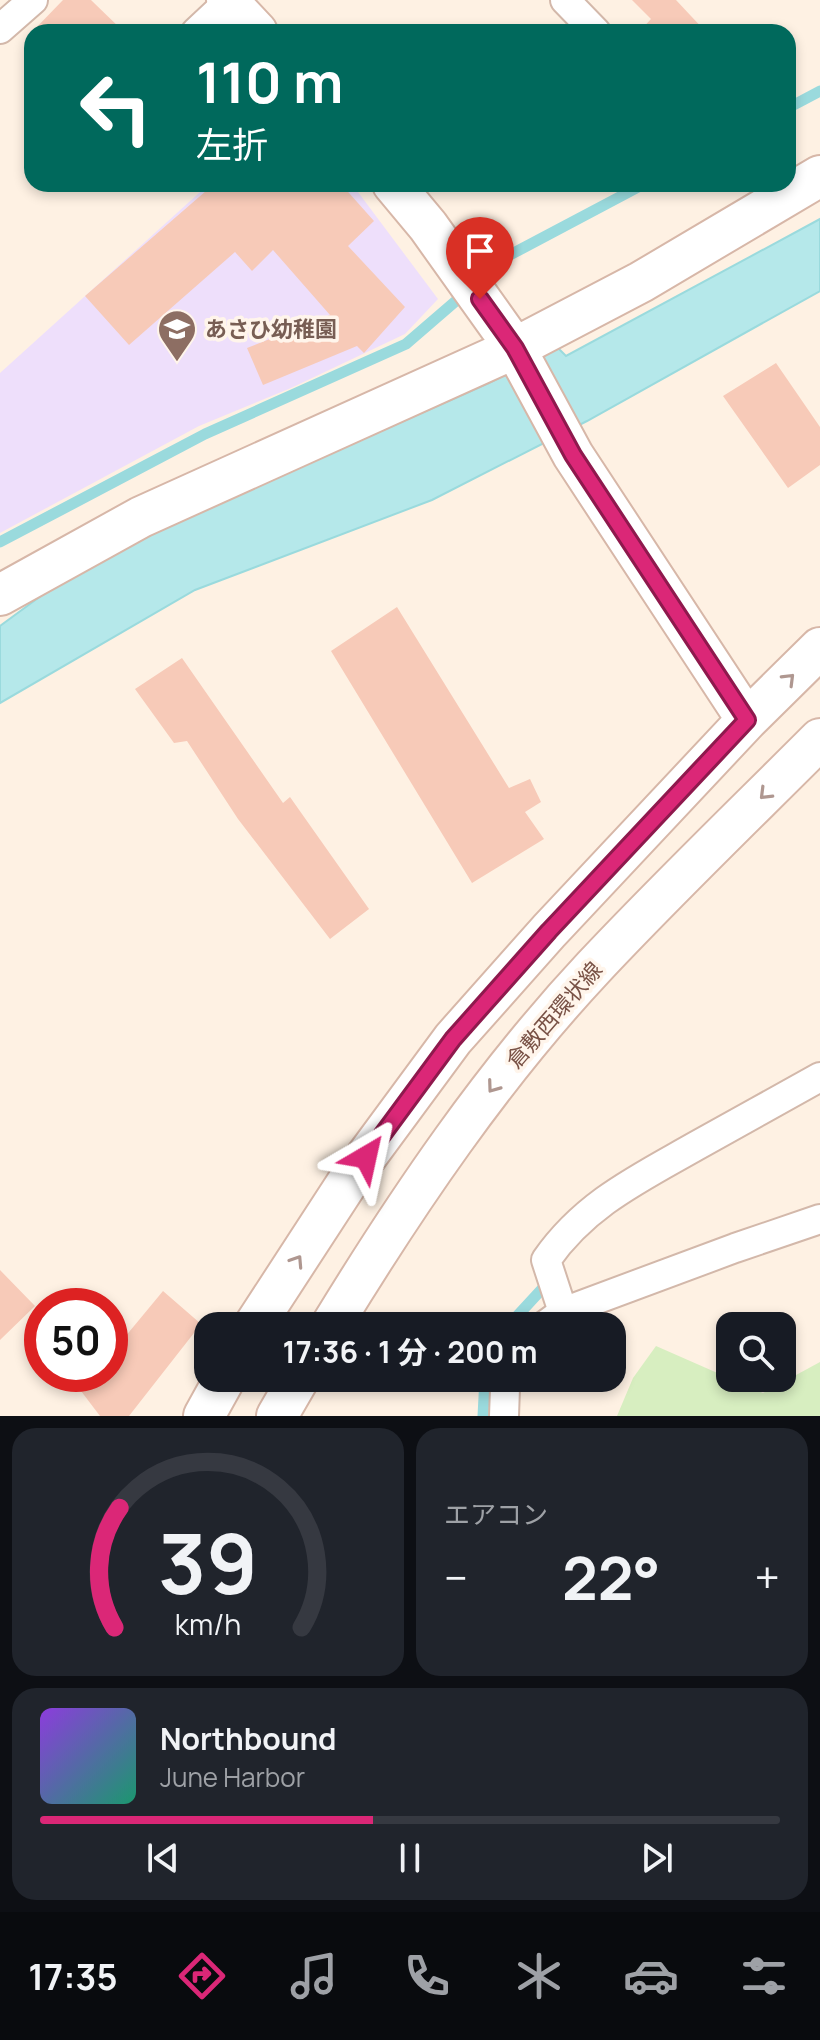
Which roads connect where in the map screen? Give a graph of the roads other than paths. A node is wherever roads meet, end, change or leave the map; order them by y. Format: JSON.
{"nodes":[{"id":1,"x":33,"y":0,"type":"edge"},
{"id":2,"x":565,"y":0,"type":"edge"},
{"id":3,"x":228,"y":1,"type":"edge"},
{"id":4,"x":204,"y":24,"type":"edge"},
{"id":5,"x":250,"y":24,"type":"edge"},
{"id":6,"x":588,"y":24,"type":"edge"},
{"id":7,"x":0,"y":29,"type":"edge"},
{"id":8,"x":820,"y":176,"type":"edge"},
{"id":9,"x":796,"y":190,"type":"edge"},
{"id":10,"x":400,"y":192,"type":"edge"},
{"id":11,"x":793,"y":192,"type":"edge"},
{"id":12,"x":519,"y":354,"type":"junction"},
{"id":13,"x":0,"y":595,"type":"edge"},
{"id":14,"x":820,"y":648,"type":"edge"},
{"id":15,"x":747,"y":720,"type":"junction"},
{"id":16,"x":820,"y":739,"type":"edge"},
{"id":17,"x":820,"y":1077,"type":"edge"},
{"id":18,"x":820,"y":1219,"type":"edge"},
{"id":19,"x":263,"y":1312,"type":"edge"},
{"id":20,"x":340,"y":1312,"type":"edge"},
{"id":21,"x":553,"y":1312,"type":"edge"},
{"id":22,"x":572,"y":1312,"type":"edge"},
{"id":23,"x":217,"y":1392,"type":"edge"},
{"id":24,"x":291,"y":1392,"type":"edge"},
{"id":25,"x":505,"y":1392,"type":"edge"},
{"id":26,"x":204,"y":1416,"type":"edge"},
{"id":27,"x":277,"y":1416,"type":"edge"},
{"id":28,"x":504,"y":1416,"type":"edge"}],
"edges":[{"from":1,"to":7,"type":"street"},
{"from":2,"to":6,"type":"street"},
{"from":3,"to":4,"type":"street"},
{"from":3,"to":5,"type":"main road"},
{"from":8,"to":9,"type":"main road"},
{"from":10,"to":12,"type":"main road"},
{"from":11,"to":12,"type":"main road"},
{"from":12,"to":13,"type":"main road"},
{"from":12,"to":15,"type":"main road"},
{"from":15,"to":14,"type":"main road","one_way":true},
{"from":19,"to":15,"type":"main road","one_way":true},
{"from":16,"to":20,"type":"main road","name":"倉敷西環状線","one_way":true},
{"from":17,"to":21,"type":"street"},
{"from":18,"to":22,"type":"street"},
{"from":23,"to":26,"type":"main road"},
{"from":24,"to":27,"type":"main road"},
{"from":25,"to":28,"type":"street"}]}
